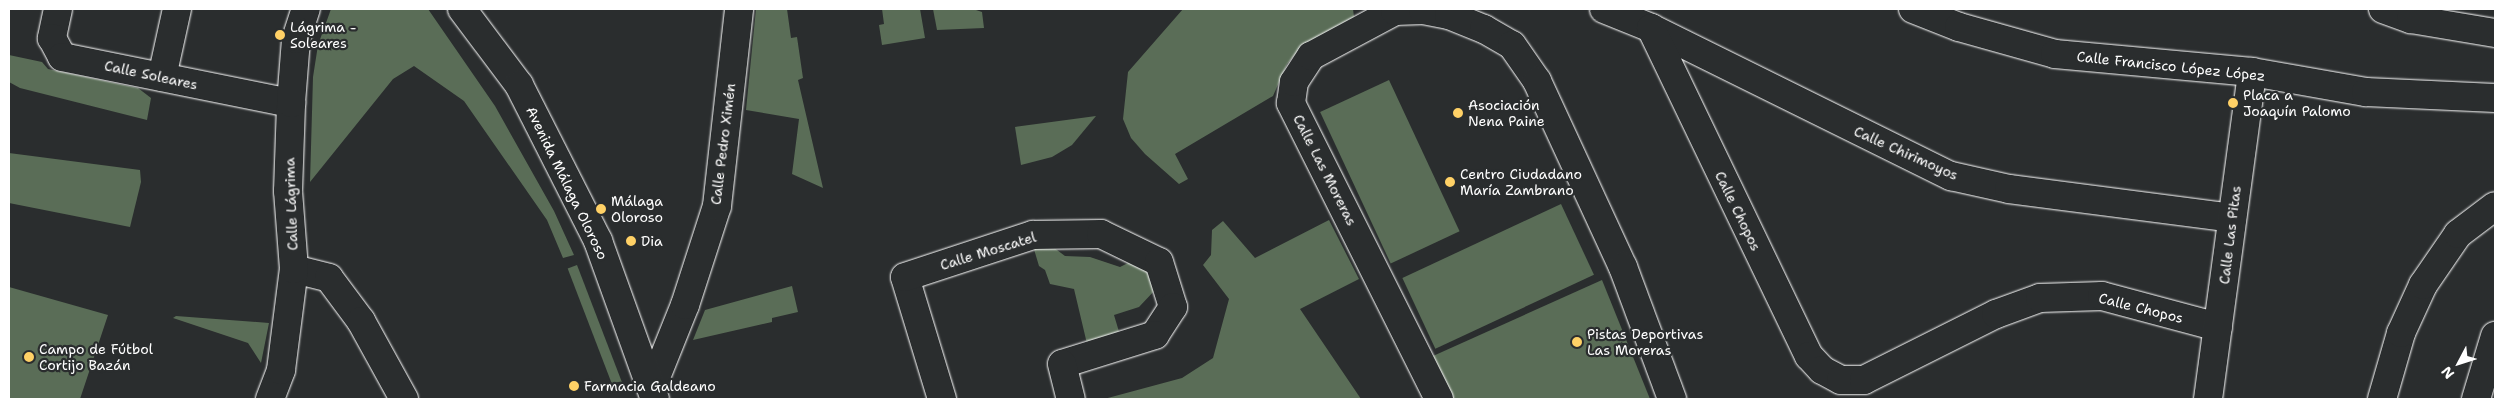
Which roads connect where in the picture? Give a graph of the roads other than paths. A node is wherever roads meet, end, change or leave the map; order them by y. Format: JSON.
{"nodes":[{"id":1,"x":58,"y":9,"type":"edge"},
{"id":2,"x":177,"y":9,"type":"edge"},
{"id":3,"x":306,"y":9,"type":"edge"},
{"id":4,"x":462,"y":9,"type":"edge"},
{"id":5,"x":739,"y":9,"type":"edge"},
{"id":6,"x":1604,"y":9,"type":"edge"},
{"id":7,"x":1913,"y":9,"type":"edge"},
{"id":8,"x":2383,"y":9,"type":"edge"},
{"id":9,"x":1396,"y":10,"type":"edge"},
{"id":10,"x":1651,"y":28,"type":"junction"},
{"id":11,"x":2495,"y":34,"type":"edge"},
{"id":12,"x":2252,"y":72,"type":"junction"},
{"id":13,"x":162,"y":77,"type":"junction"},
{"id":14,"x":2495,"y":98,"type":"edge"},
{"id":15,"x":291,"y":104,"type":"junction"},
{"id":16,"x":2495,"y":206,"type":"edge"},
{"id":17,"x":2232,"y":218,"type":"junction"},
{"id":18,"x":294,"y":269,"type":"junction"},
{"id":19,"x":2218,"y":328,"type":"junction"},
{"id":20,"x":2495,"y":336,"type":"edge"},
{"id":21,"x":1840,"y":390,"type":"edge"},
{"id":22,"x":653,"y":393,"type":"edge"},
{"id":23,"x":270,"y":399,"type":"edge"},
{"id":24,"x":404,"y":399,"type":"edge"},
{"id":25,"x":942,"y":399,"type":"edge"},
{"id":26,"x":1071,"y":399,"type":"edge"},
{"id":27,"x":1439,"y":399,"type":"edge"},
{"id":28,"x":1672,"y":399,"type":"edge"},
{"id":29,"x":2208,"y":399,"type":"edge"},
{"id":30,"x":2382,"y":399,"type":"edge"},
{"id":31,"x":2476,"y":399,"type":"edge"}],
"edges":[{"from":1,"to":13,"type":"street","name":"Calle Soleares"},
{"from":2,"to":13,"type":"street"},
{"from":3,"to":15,"type":"street","name":"Calle Lágrima"},
{"from":4,"to":22,"type":"street","name":"Avenida Málaga Oloroso"},
{"from":5,"to":22,"type":"street","name":"Calle Pedro Ximén"},
{"from":6,"to":10,"type":"street","name":"Calle Chirimoyos"},
{"from":7,"to":12,"type":"street","name":"Calle Francisco López López"},
{"from":8,"to":11,"type":"street"},
{"from":9,"to":27,"type":"street","name":"Calle Las Moreras"},
{"from":9,"to":28,"type":"street","name":"Calle Las Moreras"},
{"from":10,"to":17,"type":"street","name":"Calle Chirimoyos"},
{"from":10,"to":21,"type":"street","name":"Calle Chopos"},
{"from":12,"to":14,"type":"street","name":"Calle Francisco López López"},
{"from":12,"to":17,"type":"street","name":"Calle Las Pitas"},
{"from":13,"to":15,"type":"street","name":"Calle Soleares"},
{"from":15,"to":18,"type":"street","name":"Calle Lágrima"},
{"from":16,"to":30,"type":"street"},
{"from":17,"to":19,"type":"street","name":"Calle Las Pitas"},
{"from":18,"to":23,"type":"street","name":"Calle Lágrima"},
{"from":18,"to":24,"type":"street"},
{"from":19,"to":21,"type":"street","name":"Calle Chopos"},
{"from":19,"to":29,"type":"street","name":"Calle Las Pitas"},
{"from":20,"to":31,"type":"street"},
{"from":25,"to":26,"type":"street","name":"Calle Moscatel"}]}
